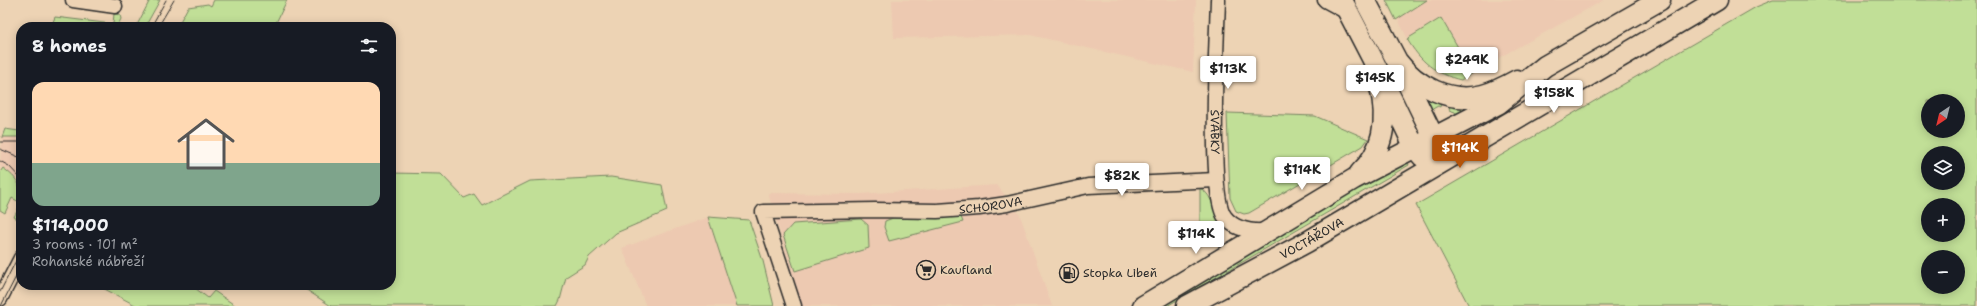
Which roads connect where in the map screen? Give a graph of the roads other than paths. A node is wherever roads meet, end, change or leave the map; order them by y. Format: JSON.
{"nodes":[{"id":1,"x":72,"y":0,"type":"edge"},
{"id":2,"x":1218,"y":0,"type":"edge"},
{"id":3,"x":1325,"y":0,"type":"edge"},
{"id":4,"x":1365,"y":0,"type":"edge"},
{"id":5,"x":1660,"y":0,"type":"edge"},
{"id":6,"x":1717,"y":0,"type":"edge"},
{"id":7,"x":115,"y":6,"type":"dead end"},
{"id":8,"x":1345,"y":7,"type":"edge"},
{"id":9,"x":1391,"y":51,"type":"junction"},
{"id":10,"x":1372,"y":58,"type":"junction"},
{"id":11,"x":1545,"y":66,"type":"junction"},
{"id":12,"x":1434,"y":138,"type":"junction"},
{"id":13,"x":1415,"y":148,"type":"junction"},
{"id":14,"x":1435,"y":166,"type":"junction"},
{"id":15,"x":1354,"y":178,"type":"junction"},
{"id":16,"x":1216,"y":180,"type":"junction"},
{"id":17,"x":1267,"y":231,"type":"junction"},
{"id":18,"x":16,"y":268,"type":"edge"},
{"id":19,"x":0,"y":299,"type":"edge"},
{"id":20,"x":794,"y":306,"type":"edge"},
{"id":21,"x":1143,"y":306,"type":"edge"},
{"id":22,"x":1187,"y":306,"type":"edge"}],
"edges":[{"from":1,"to":7,"type":"street"},
{"from":2,"to":16,"type":"street","name":"ŠVÁBKY"},
{"from":3,"to":8,"type":"street"},
{"from":4,"to":9,"type":"main road"},
{"from":5,"to":11,"type":"main road"},
{"from":6,"to":14,"type":"main road","name":"VOCTÁŘOVA"},
{"from":8,"to":10,"type":"main road"},
{"from":9,"to":11,"type":"main road"},
{"from":9,"to":12,"type":"main road"},
{"from":10,"to":13,"type":"main road"},
{"from":10,"to":15,"type":"main road"},
{"from":11,"to":12,"type":"main road"},
{"from":12,"to":13,"type":"main road"},
{"from":12,"to":14,"type":"main road"},
{"from":13,"to":14,"type":"main road"},
{"from":13,"to":15,"type":"main road"},
{"from":14,"to":22,"type":"main road","name":"VOCTÁŘOVA"},
{"from":15,"to":17,"type":"main road"},
{"from":16,"to":17,"type":"street","name":"ŠVÁBKY"},
{"from":16,"to":20,"type":"street","name":"SCHOROVA"},
{"from":17,"to":21,"type":"main road"},
{"from":18,"to":19,"type":"street"}]}
